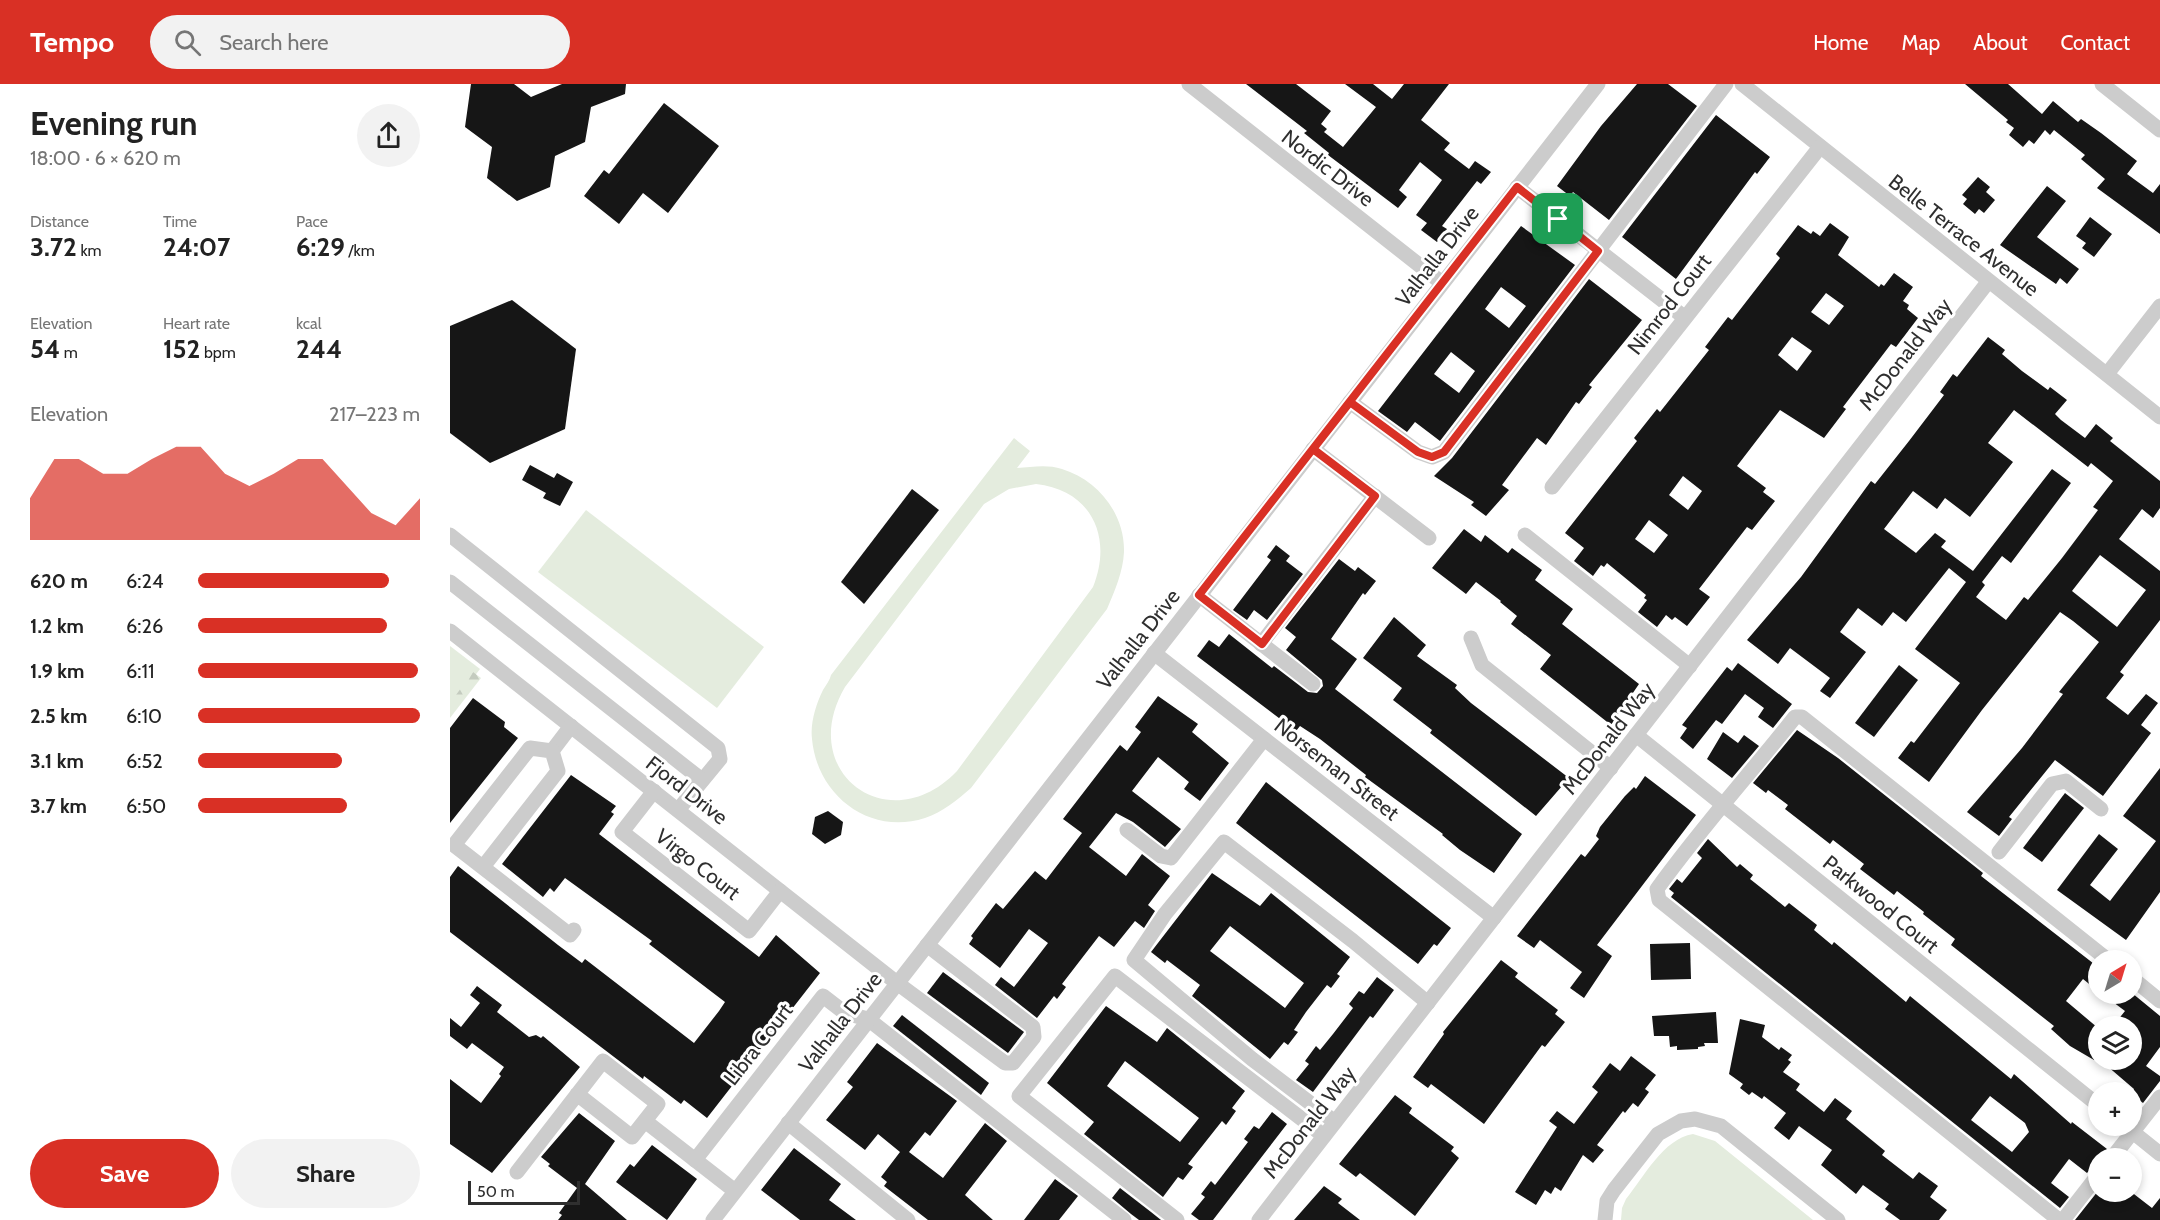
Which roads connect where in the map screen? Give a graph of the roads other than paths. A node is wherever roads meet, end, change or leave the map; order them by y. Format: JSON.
{"nodes":[{"id":1,"x":1189,"y":84,"type":"edge"},
{"id":2,"x":1598,"y":84,"type":"edge"},
{"id":3,"x":1726,"y":84,"type":"edge"},
{"id":4,"x":1742,"y":84,"type":"edge"},
{"id":5,"x":2102,"y":84,"type":"edge"},
{"id":6,"x":2160,"y":130,"type":"edge"},
{"id":7,"x":1820,"y":147,"type":"junction"},
{"id":8,"x":1517,"y":187,"type":"junction"},
{"id":9,"x":1598,"y":251,"type":"junction"},
{"id":10,"x":1988,"y":282,"type":"junction"},
{"id":11,"x":1442,"y":284,"type":"junction"},
{"id":12,"x":2160,"y":306,"type":"edge"},
{"id":13,"x":1684,"y":317,"type":"junction"},
{"id":14,"x":2107,"y":375,"type":"junction"},
{"id":15,"x":1350,"y":402,"type":"junction"},
{"id":16,"x":2160,"y":417,"type":"edge"},
{"id":17,"x":1313,"y":449,"type":"junction"},
{"id":18,"x":1552,"y":487,"type":"dead end"},
{"id":19,"x":1375,"y":496,"type":"junction"},
{"id":20,"x":450,"y":535,"type":"edge"},
{"id":21,"x":1525,"y":535,"type":"dead end"},
{"id":22,"x":1429,"y":538,"type":"dead end"},
{"id":23,"x":450,"y":582,"type":"edge"},
{"id":24,"x":1199,"y":595,"type":"junction"},
{"id":25,"x":450,"y":631,"type":"edge"},
{"id":26,"x":1471,"y":638,"type":"dead end"},
{"id":27,"x":1262,"y":644,"type":"junction"},
{"id":28,"x":1154,"y":653,"type":"junction"},
{"id":29,"x":1690,"y":666,"type":"junction"},
{"id":30,"x":1313,"y":684,"type":"dead end"},
{"id":31,"x":571,"y":726,"type":"junction"},
{"id":32,"x":1636,"y":735,"type":"junction"},
{"id":33,"x":1264,"y":739,"type":"junction"},
{"id":34,"x":552,"y":751,"type":"junction"},
{"id":35,"x":1611,"y":768,"type":"junction"},
{"id":36,"x":702,"y":780,"type":"junction"},
{"id":37,"x":654,"y":791,"type":"junction"},
{"id":38,"x":1724,"y":806,"type":"junction"},
{"id":39,"x":2101,"y":809,"type":"dead end"},
{"id":40,"x":678,"y":810,"type":"junction"},
{"id":41,"x":1127,"y":830,"type":"dead end"},
{"id":42,"x":1999,"y":852,"type":"dead end"},
{"id":43,"x":483,"y":867,"type":"junction"},
{"id":44,"x":780,"y":891,"type":"junction"},
{"id":45,"x":1494,"y":918,"type":"junction"},
{"id":46,"x":574,"y":930,"type":"dead end"},
{"id":47,"x":927,"y":945,"type":"junction"},
{"id":48,"x":2095,"y":950,"type":"edge"},
{"id":49,"x":897,"y":983,"type":"junction"},
{"id":50,"x":2142,"y":986,"type":"edge"},
{"id":51,"x":2160,"y":1001,"type":"edge"},
{"id":52,"x":1428,"y":1003,"type":"junction"},
{"id":53,"x":868,"y":1019,"type":"junction"},
{"id":54,"x":577,"y":1094,"type":"junction"},
{"id":55,"x":2160,"y":1096,"type":"edge"},
{"id":56,"x":2088,"y":1097,"type":"edge"},
{"id":57,"x":2142,"y":1114,"type":"edge"},
{"id":58,"x":645,"y":1120,"type":"junction"},
{"id":59,"x":1335,"y":1122,"type":"junction"},
{"id":60,"x":788,"y":1123,"type":"junction"},
{"id":61,"x":1324,"y":1136,"type":"junction"},
{"id":62,"x":2138,"y":1136,"type":"edge"},
{"id":63,"x":2160,"y":1154,"type":"edge"},
{"id":64,"x":695,"y":1160,"type":"junction"},
{"id":65,"x":517,"y":1172,"type":"dead end"},
{"id":66,"x":2088,"y":1187,"type":"edge"},
{"id":67,"x":735,"y":1191,"type":"junction"},
{"id":68,"x":713,"y":1220,"type":"edge"},
{"id":69,"x":908,"y":1220,"type":"edge"},
{"id":70,"x":1124,"y":1220,"type":"edge"},
{"id":71,"x":1177,"y":1220,"type":"edge"},
{"id":72,"x":1259,"y":1220,"type":"edge"},
{"id":73,"x":1605,"y":1220,"type":"edge"},
{"id":74,"x":1838,"y":1220,"type":"edge"},
{"id":75,"x":2061,"y":1220,"type":"edge"}],
"edges":[{"from":1,"to":11,"type":"street","name":"Nordic Drive"},
{"from":2,"to":8,"type":"street","name":"Valhalla Drive"},
{"from":3,"to":9,"type":"street"},
{"from":4,"to":7,"type":"street","name":"Belle Terrace Avenue"},
{"from":5,"to":6,"type":"street"},
{"from":7,"to":10,"type":"street","name":"Belle Terrace Avenue"},
{"from":7,"to":13,"type":"street","name":"Nimrod Court"},
{"from":8,"to":9,"type":"street"},
{"from":8,"to":11,"type":"street","name":"Valhalla Drive"},
{"from":9,"to":13,"type":"street"},
{"from":9,"to":15,"type":"street"},
{"from":10,"to":14,"type":"street","name":"Belle Terrace Avenue"},
{"from":10,"to":29,"type":"street","name":"McDonald Way"},
{"from":11,"to":15,"type":"street","name":"Valhalla Drive"},
{"from":12,"to":14,"type":"street"},
{"from":13,"to":18,"type":"street","name":"Nimrod Court"},
{"from":14,"to":16,"type":"street","name":"Belle Terrace Avenue"},
{"from":15,"to":17,"type":"street","name":"Valhalla Drive"},
{"from":17,"to":19,"type":"street"},
{"from":17,"to":24,"type":"street","name":"Valhalla Drive"},
{"from":19,"to":22,"type":"street"},
{"from":19,"to":27,"type":"street"},
{"from":20,"to":36,"type":"street"},
{"from":21,"to":29,"type":"street"},
{"from":23,"to":36,"type":"street"},
{"from":24,"to":27,"type":"street"},
{"from":24,"to":28,"type":"street","name":"Valhalla Drive"},
{"from":25,"to":31,"type":"street","name":"Fjord Drive"},
{"from":26,"to":35,"type":"street"},
{"from":27,"to":30,"type":"street"},
{"from":28,"to":33,"type":"street","name":"Norseman Street"},
{"from":28,"to":47,"type":"street","name":"Valhalla Drive"},
{"from":29,"to":32,"type":"street","name":"McDonald Way"},
{"from":31,"to":34,"type":"street"},
{"from":31,"to":37,"type":"street","name":"Fjord Drive"},
{"from":32,"to":35,"type":"street","name":"McDonald Way"},
{"from":32,"to":38,"type":"street","name":"Parkwood Court"},
{"from":33,"to":41,"type":"street"},
{"from":33,"to":45,"type":"street","name":"Norseman Street"},
{"from":34,"to":43,"type":"street"},
{"from":34,"to":43,"type":"street"},
{"from":35,"to":45,"type":"street","name":"McDonald Way"},
{"from":36,"to":40,"type":"street"},
{"from":37,"to":40,"type":"street","name":"Fjord Drive"},
{"from":37,"to":44,"type":"street","name":"Virgo Court"},
{"from":38,"to":48,"type":"street"},
{"from":38,"to":56,"type":"street","name":"Parkwood Court"},
{"from":38,"to":75,"type":"street"},
{"from":39,"to":42,"type":"street"},
{"from":40,"to":44,"type":"street","name":"Fjord Drive"},
{"from":43,"to":46,"type":"street"},
{"from":44,"to":49,"type":"street","name":"Fjord Drive"},
{"from":45,"to":52,"type":"street","name":"McDonald Way"},
{"from":47,"to":49,"type":"street","name":"Valhalla Drive"},
{"from":47,"to":49,"type":"street","name":"Fjord Drive"},
{"from":49,"to":53,"type":"street","name":"Valhalla Drive"},
{"from":50,"to":51,"type":"street"},
{"from":52,"to":59,"type":"street","name":"McDonald Way"},
{"from":52,"to":59,"type":"street"},
{"from":53,"to":60,"type":"street","name":"Valhalla Drive"},
{"from":53,"to":64,"type":"street","name":"Libra Court"},
{"from":53,"to":70,"type":"street"},
{"from":54,"to":58,"type":"street"},
{"from":54,"to":58,"type":"street"},
{"from":54,"to":65,"type":"street"},
{"from":55,"to":57,"type":"street"},
{"from":58,"to":64,"type":"street"},
{"from":59,"to":61,"type":"street","name":"McDonald Way"},
{"from":60,"to":67,"type":"street","name":"Valhalla Drive"},
{"from":60,"to":69,"type":"street"},
{"from":61,"to":71,"type":"street"},
{"from":61,"to":72,"type":"street","name":"McDonald Way"},
{"from":62,"to":63,"type":"street"},
{"from":64,"to":67,"type":"street"},
{"from":66,"to":75,"type":"street"},
{"from":67,"to":68,"type":"street","name":"Valhalla Drive"},
{"from":73,"to":74,"type":"street"}]}
